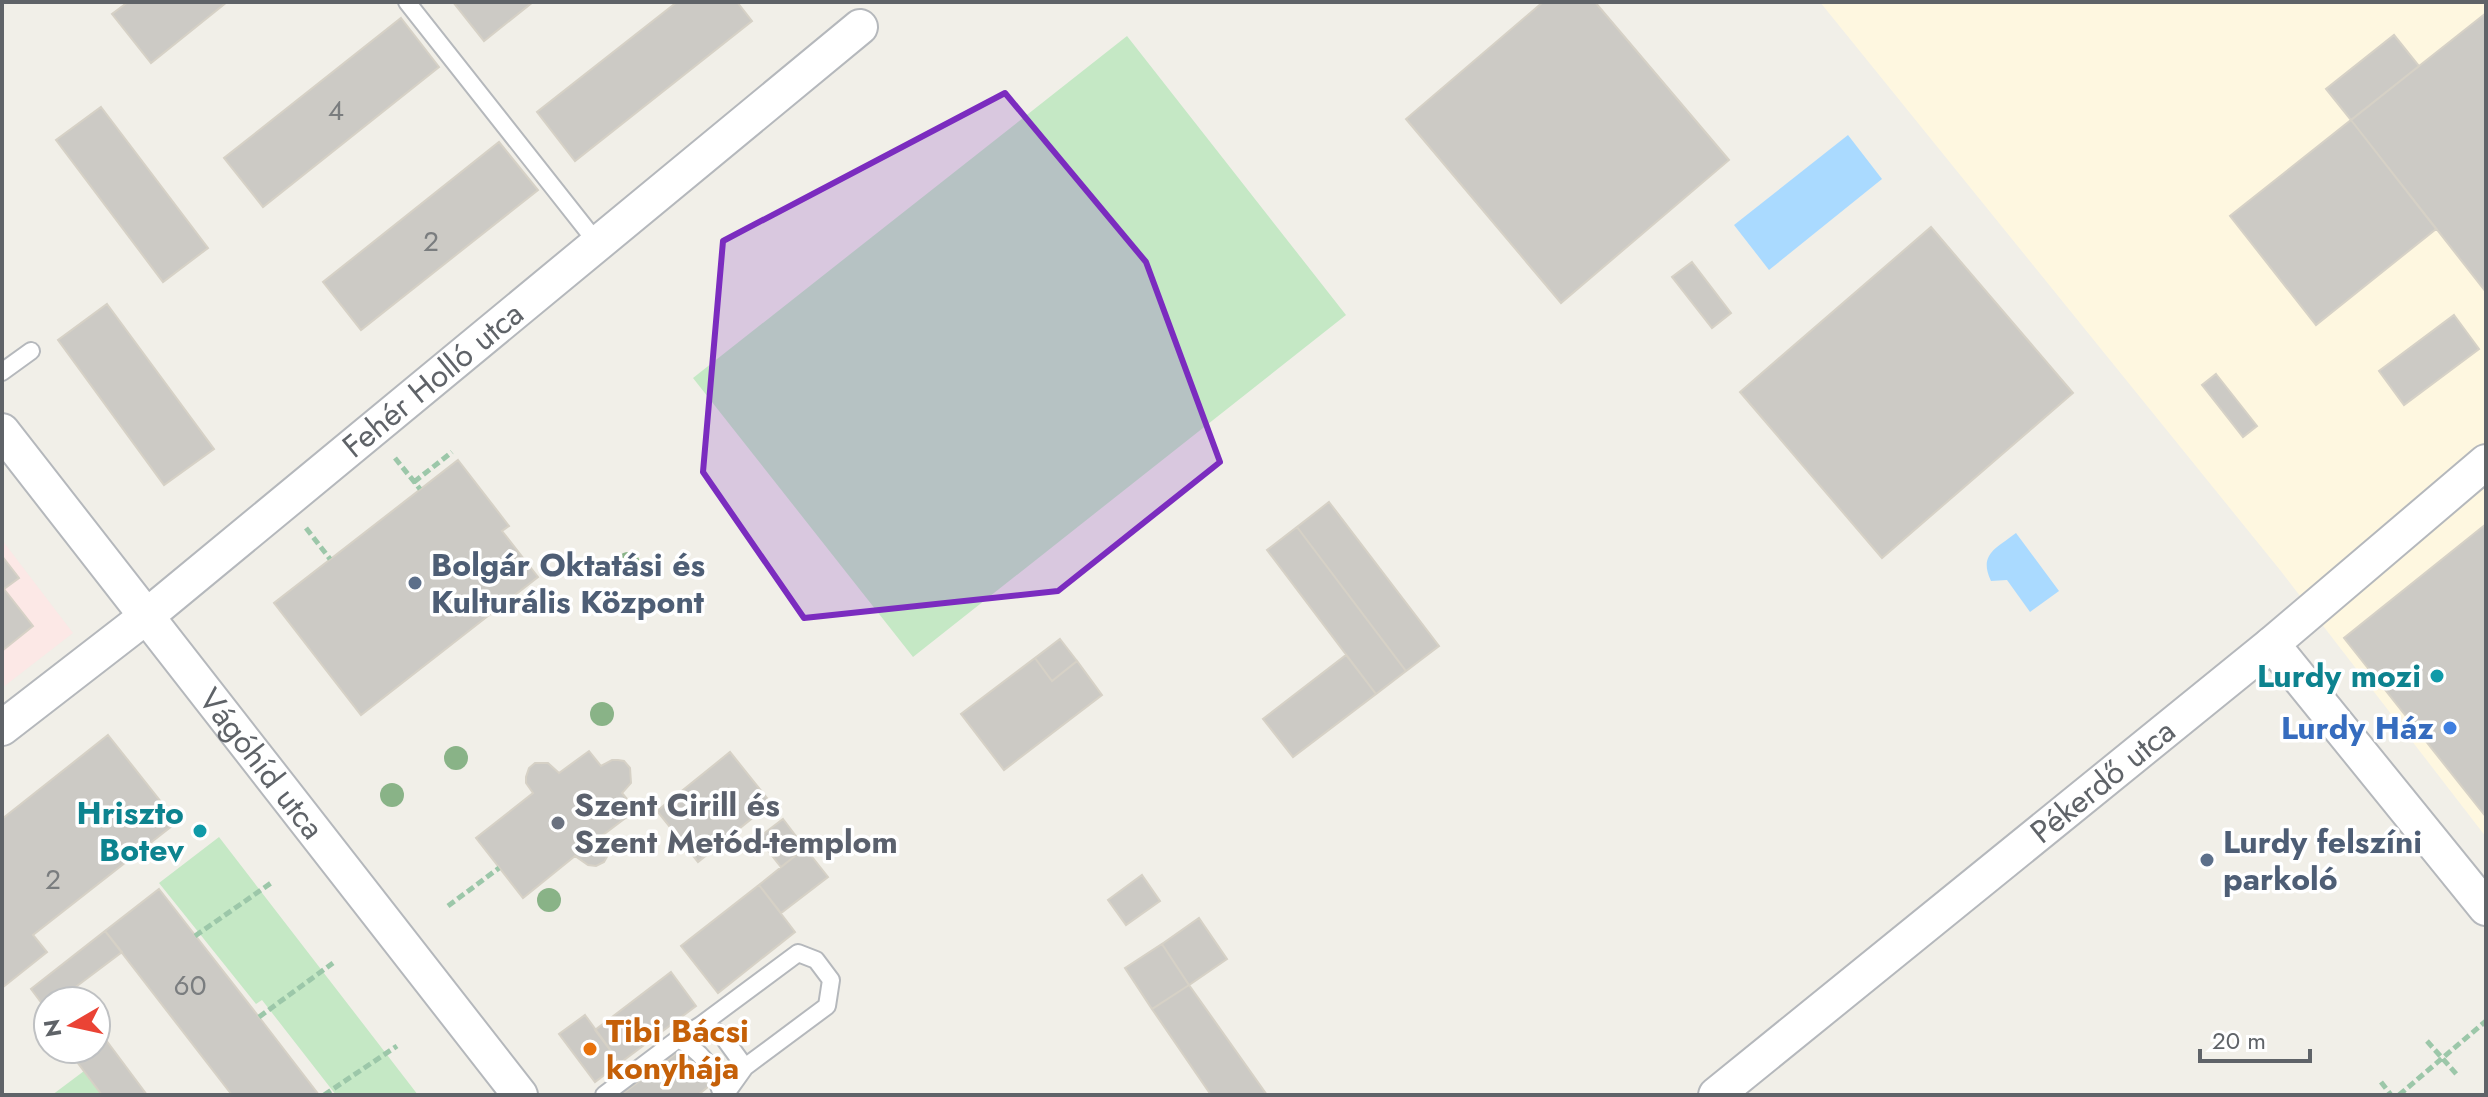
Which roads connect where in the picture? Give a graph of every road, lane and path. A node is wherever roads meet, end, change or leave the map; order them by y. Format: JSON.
{"nodes":[{"id":1,"x":407,"y":2,"type":"edge"},
{"id":2,"x":860,"y":27,"type":"dead end"},
{"id":3,"x":598,"y":244,"type":"junction"},
{"id":4,"x":31,"y":351,"type":"dead end"},
{"id":5,"x":2,"y":372,"type":"edge"},
{"id":6,"x":2,"y":431,"type":"edge"},
{"id":7,"x":452,"y":452,"type":"dead end"},
{"id":8,"x":395,"y":458,"type":"dead end"},
{"id":9,"x":2486,"y":462,"type":"edge"},
{"id":10,"x":414,"y":482,"type":"junction"},
{"id":11,"x":420,"y":489,"type":"dead end"},
{"id":12,"x":305,"y":527,"type":"dead end"},
{"id":13,"x":330,"y":559,"type":"dead end"},
{"id":14,"x":148,"y":615,"type":"junction"},
{"id":15,"x":2272,"y":644,"type":"junction"},
{"id":16,"x":2,"y":728,"type":"edge"},
{"id":17,"x":499,"y":868,"type":"dead end"},
{"id":18,"x":271,"y":883,"type":"dead end"},
{"id":19,"x":448,"y":906,"type":"dead end"},
{"id":20,"x":2486,"y":908,"type":"edge"},
{"id":21,"x":195,"y":936,"type":"dead end"},
{"id":22,"x":333,"y":963,"type":"dead end"},
{"id":23,"x":259,"y":1017,"type":"dead end"},
{"id":24,"x":2486,"y":1021,"type":"edge"},
{"id":25,"x":701,"y":1025,"type":"junction"},
{"id":26,"x":678,"y":1039,"type":"junction"},
{"id":27,"x":2427,"y":1041,"type":"dead end"},
{"id":28,"x":397,"y":1046,"type":"dead end"},
{"id":29,"x":2443,"y":1058,"type":"junction"},
{"id":30,"x":745,"y":1067,"type":"junction"},
{"id":31,"x":2458,"y":1076,"type":"dead end"},
{"id":32,"x":2381,"y":1082,"type":"dead end"},
{"id":33,"x":324,"y":1095,"type":"edge"},
{"id":34,"x":520,"y":1095,"type":"edge"},
{"id":35,"x":604,"y":1095,"type":"edge"},
{"id":36,"x":723,"y":1095,"type":"edge"},
{"id":37,"x":1716,"y":1095,"type":"edge"},
{"id":38,"x":2391,"y":1095,"type":"edge"},
{"id":39,"x":2399,"y":1095,"type":"edge"}],
"edges":[{"from":1,"to":3,"type":"lane"},
{"from":2,"to":3,"type":"street","name":"Fehér Holló utca"},
{"from":3,"to":14,"type":"street","name":"Fehér Holló utca"},
{"from":4,"to":5,"type":"lane"},
{"from":6,"to":14,"type":"street","name":"Vágóhíd utca"},
{"from":7,"to":10,"type":"path"},
{"from":8,"to":10,"type":"path"},
{"from":9,"to":15,"type":"street","name":"Pékerdő utca"},
{"from":10,"to":11,"type":"path"},
{"from":12,"to":13,"type":"path"},
{"from":14,"to":16,"type":"street","name":"Fehér Holló utca"},
{"from":14,"to":34,"type":"street","name":"Vágóhíd utca"},
{"from":15,"to":20,"type":"street"},
{"from":15,"to":37,"type":"street","name":"Pékerdő utca"},
{"from":17,"to":19,"type":"path"},
{"from":18,"to":21,"type":"path"},
{"from":22,"to":23,"type":"path"},
{"from":24,"to":29,"type":"path"},
{"from":25,"to":26,"type":"lane"},
{"from":25,"to":30,"type":"lane"},
{"from":25,"to":30,"type":"lane"},
{"from":26,"to":35,"type":"lane"},
{"from":26,"to":36,"type":"lane"},
{"from":27,"to":29,"type":"path"},
{"from":28,"to":33,"type":"path"},
{"from":29,"to":31,"type":"path"},
{"from":29,"to":39,"type":"path"},
{"from":30,"to":36,"type":"lane"},
{"from":32,"to":38,"type":"path"}]}
